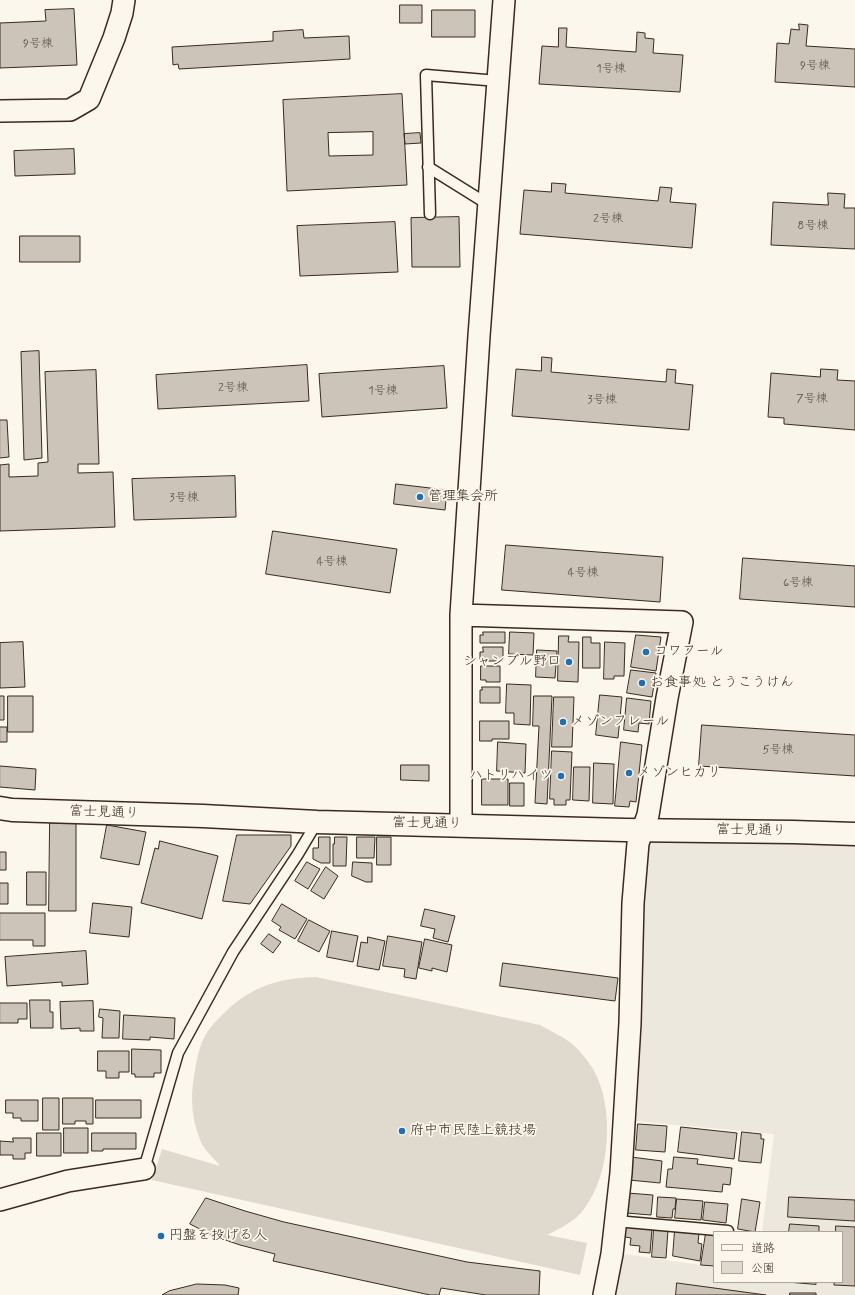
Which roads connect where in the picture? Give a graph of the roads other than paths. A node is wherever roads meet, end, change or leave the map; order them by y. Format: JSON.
{"nodes":[{"id":1,"x":124,"y":0,"type":"edge"},
{"id":2,"x":504,"y":0,"type":"edge"},
{"id":3,"x":498,"y":81,"type":"junction"},
{"id":4,"x":0,"y":111,"type":"edge"},
{"id":5,"x":428,"y":167,"type":"junction"},
{"id":6,"x":489,"y":206,"type":"junction"},
{"id":7,"x":430,"y":214,"type":"dead end"},
{"id":8,"x":461,"y":614,"type":"junction"},
{"id":9,"x":0,"y":808,"type":"edge"},
{"id":10,"x":317,"y":822,"type":"junction"},
{"id":11,"x":461,"y":825,"type":"junction"},
{"id":12,"x":643,"y":830,"type":"junction"},
{"id":13,"x":855,"y":834,"type":"edge"},
{"id":14,"x":144,"y":1169,"type":"joint"},
{"id":15,"x":0,"y":1200,"type":"edge"},
{"id":16,"x":616,"y":1221,"type":"junction"},
{"id":17,"x":728,"y":1231,"type":"edge"},
{"id":18,"x":604,"y":1295,"type":"edge"}],
"edges":[{"from":1,"to":4,"type":"street"},
{"from":2,"to":3,"type":"street"},
{"from":3,"to":5,"type":"lane"},
{"from":3,"to":6,"type":"street"},
{"from":5,"to":6,"type":"lane"},
{"from":5,"to":7,"type":"lane"},
{"from":6,"to":8,"type":"street"},
{"from":8,"to":11,"type":"street"},
{"from":8,"to":12,"type":"street"},
{"from":9,"to":10,"type":"street","name":"富士見通り"},
{"from":10,"to":11,"type":"street","name":"富士見通り"},
{"from":10,"to":14,"type":"lane"},
{"from":11,"to":12,"type":"street","name":"富士見通り"},
{"from":12,"to":13,"type":"street","name":"富士見通り"},
{"from":12,"to":16,"type":"street"},
{"from":14,"to":15,"type":"street"},
{"from":16,"to":17,"type":"lane"},
{"from":16,"to":18,"type":"street"}]}
